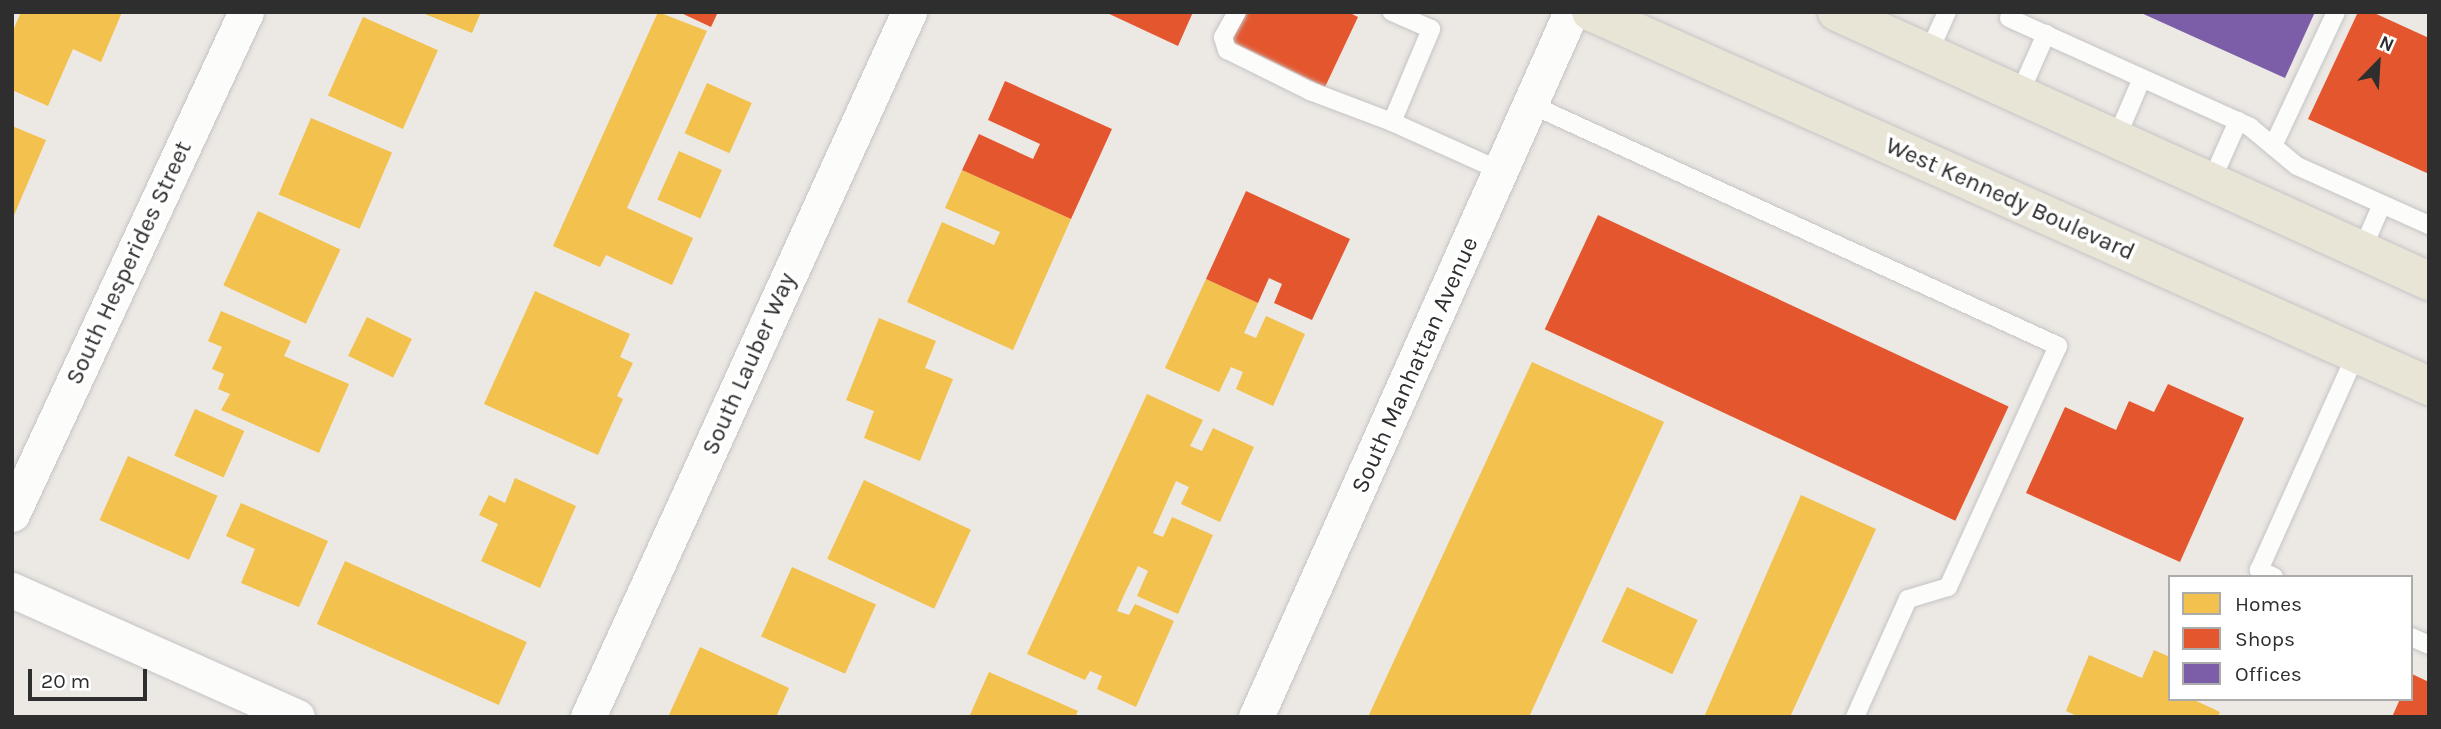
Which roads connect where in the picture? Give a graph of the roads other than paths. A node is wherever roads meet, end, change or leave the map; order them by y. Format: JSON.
{"nodes":[{"id":1,"x":246,"y":12,"type":"edge"},
{"id":2,"x":909,"y":12,"type":"edge"},
{"id":3,"x":1237,"y":12,"type":"edge"},
{"id":4,"x":1392,"y":12,"type":"edge"},
{"id":5,"x":1571,"y":12,"type":"edge"},
{"id":6,"x":1591,"y":12,"type":"edge"},
{"id":7,"x":1837,"y":12,"type":"edge"},
{"id":8,"x":1947,"y":12,"type":"edge"},
{"id":9,"x":2336,"y":12,"type":"edge"},
{"id":10,"x":2009,"y":18,"type":"dead end"},
{"id":11,"x":2046,"y":34,"type":"junction"},
{"id":12,"x":1928,"y":54,"type":"junction"},
{"id":13,"x":2142,"y":78,"type":"junction"},
{"id":14,"x":2019,"y":95,"type":"junction"},
{"id":15,"x":1530,"y":104,"type":"junction"},
{"id":16,"x":2238,"y":121,"type":"junction"},
{"id":17,"x":1392,"y":122,"type":"junction"},
{"id":18,"x":2116,"y":139,"type":"junction"},
{"id":19,"x":2273,"y":146,"type":"junction"},
{"id":20,"x":1501,"y":171,"type":"junction"},
{"id":21,"x":2211,"y":182,"type":"junction"},
{"id":22,"x":2382,"y":204,"type":"junction"},
{"id":23,"x":2429,"y":225,"type":"edge"},
{"id":24,"x":2362,"y":250,"type":"junction"},
{"id":25,"x":2429,"y":281,"type":"edge"},
{"id":26,"x":2356,"y":354,"type":"junction"},
{"id":27,"x":2429,"y":386,"type":"edge"},
{"id":28,"x":12,"y":514,"type":"edge"},
{"id":29,"x":2270,"y":575,"type":"edge"},
{"id":30,"x":12,"y":590,"type":"edge"},
{"id":31,"x":2413,"y":638,"type":"edge"},
{"id":32,"x":2429,"y":645,"type":"edge"},
{"id":33,"x":297,"y":717,"type":"edge"},
{"id":34,"x":588,"y":717,"type":"edge"},
{"id":35,"x":1256,"y":717,"type":"edge"},
{"id":36,"x":1855,"y":717,"type":"edge"}],
"edges":[{"from":1,"to":28,"type":"street","name":"South Hesperides Street"},
{"from":2,"to":34,"type":"street","name":"South Lauber Way"},
{"from":3,"to":17,"type":"lane"},
{"from":4,"to":17,"type":"lane"},
{"from":5,"to":15,"type":"street","name":"South Manhattan Avenue"},
{"from":6,"to":26,"type":"main road","name":"West Kennedy Boulevard"},
{"from":7,"to":12,"type":"main road"},
{"from":8,"to":12,"type":"lane"},
{"from":9,"to":19,"type":"lane"},
{"from":10,"to":11,"type":"lane"},
{"from":11,"to":13,"type":"lane"},
{"from":11,"to":14,"type":"lane"},
{"from":12,"to":14,"type":"main road"},
{"from":13,"to":16,"type":"lane"},
{"from":13,"to":18,"type":"lane"},
{"from":14,"to":18,"type":"main road"},
{"from":15,"to":20,"type":"street","name":"South Manhattan Avenue"},
{"from":15,"to":36,"type":"lane"},
{"from":16,"to":19,"type":"lane"},
{"from":16,"to":21,"type":"lane"},
{"from":17,"to":20,"type":"lane"},
{"from":18,"to":21,"type":"main road"},
{"from":19,"to":22,"type":"lane"},
{"from":20,"to":35,"type":"street","name":"South Manhattan Avenue"},
{"from":21,"to":24,"type":"main road"},
{"from":22,"to":23,"type":"lane"},
{"from":22,"to":24,"type":"lane"},
{"from":24,"to":25,"type":"main road"},
{"from":26,"to":27,"type":"main road","name":"West Kennedy Boulevard"},
{"from":26,"to":29,"type":"lane"},
{"from":30,"to":33,"type":"street"},
{"from":31,"to":32,"type":"lane"}]}
